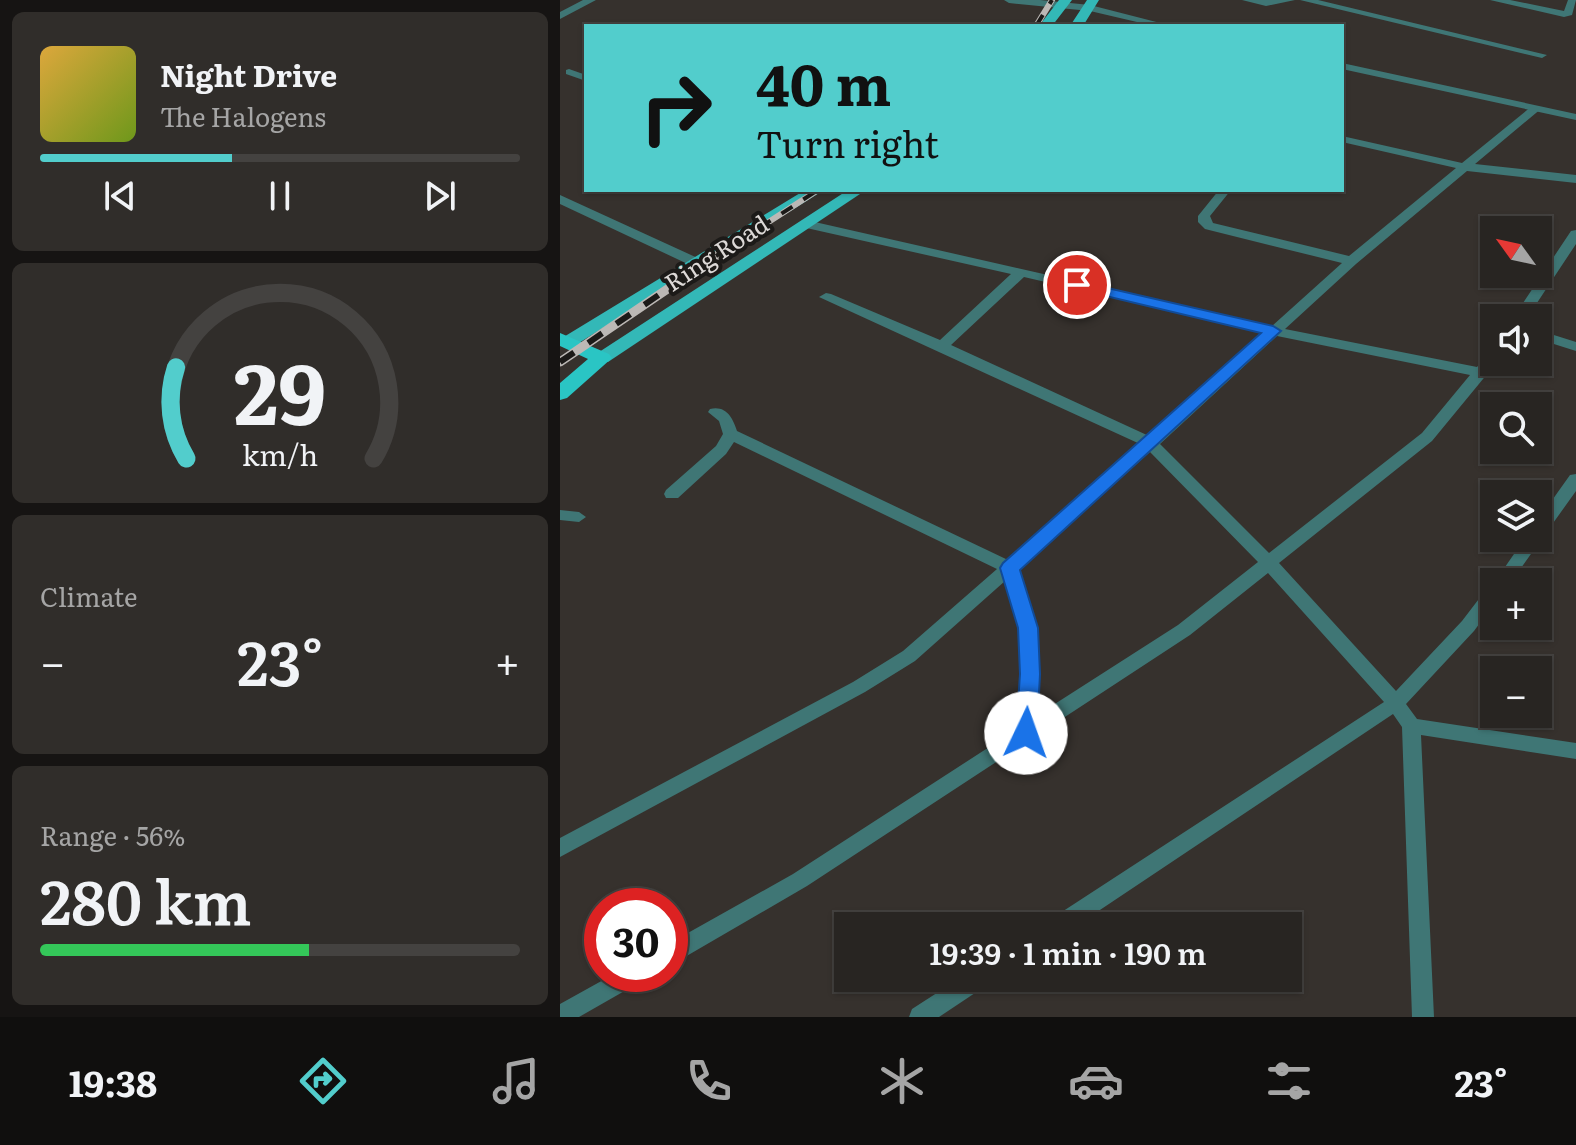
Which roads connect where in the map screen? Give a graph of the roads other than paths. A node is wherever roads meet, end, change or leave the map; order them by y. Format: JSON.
{"nodes":[{"id":1,"x":591,"y":0,"type":"edge"},
{"id":2,"x":1009,"y":0,"type":"edge"},
{"id":3,"x":1247,"y":0,"type":"edge"},
{"id":4,"x":1290,"y":0,"type":"edge"},
{"id":5,"x":1305,"y":0,"type":"edge"},
{"id":6,"x":1495,"y":0,"type":"edge"},
{"id":7,"x":1573,"y":0,"type":"edge"},
{"id":8,"x":1065,"y":3,"type":"edge"},
{"id":9,"x":1092,"y":4,"type":"edge"},
{"id":10,"x":560,"y":16,"type":"edge"},
{"id":11,"x":1047,"y":24,"type":"edge"},
{"id":12,"x":1077,"y":24,"type":"edge"},
{"id":13,"x":1160,"y":24,"type":"edge"},
{"id":14,"x":1542,"y":55,"type":"dead end"},
{"id":15,"x":1344,"y":66,"type":"edge"},
{"id":16,"x":569,"y":72,"type":"dead end"},
{"id":17,"x":584,"y":77,"type":"edge"},
{"id":18,"x":1536,"y":108,"type":"junction"},
{"id":19,"x":1576,"y":117,"type":"edge"},
{"id":20,"x":1344,"y":139,"type":"edge"},
{"id":21,"x":1465,"y":167,"type":"junction"},
{"id":22,"x":1576,"y":179,"type":"edge"},
{"id":23,"x":813,"y":192,"type":"edge"},
{"id":24,"x":855,"y":192,"type":"edge"},
{"id":25,"x":1223,"y":192,"type":"edge"},
{"id":26,"x":560,"y":199,"type":"edge"},
{"id":27,"x":806,"y":224,"type":"junction"},
{"id":28,"x":1576,"y":234,"type":"edge"},
{"id":29,"x":1351,"y":261,"type":"junction"},
{"id":30,"x":697,"y":263,"type":"junction"},
{"id":31,"x":1021,"y":272,"type":"junction"},
{"id":32,"x":826,"y":297,"type":"dead end"},
{"id":33,"x":1529,"y":304,"type":"edge"},
{"id":34,"x":1273,"y":331,"type":"junction"},
{"id":35,"x":1552,"y":339,"type":"edge"},
{"id":36,"x":563,"y":343,"type":"edge"},
{"id":37,"x":942,"y":346,"type":"junction"},
{"id":38,"x":1576,"y":347,"type":"edge"},
{"id":39,"x":602,"y":358,"type":"junction"},
{"id":40,"x":1480,"y":373,"type":"edge"},
{"id":41,"x":1480,"y":375,"type":"edge"},
{"id":42,"x":562,"y":388,"type":"edge"},
{"id":43,"x":715,"y":412,"type":"dead end"},
{"id":44,"x":731,"y":434,"type":"junction"},
{"id":45,"x":1150,"y":443,"type":"junction"},
{"id":46,"x":1576,"y":479,"type":"edge"},
{"id":47,"x":672,"y":494,"type":"dead end"},
{"id":48,"x":1552,"y":512,"type":"edge"},
{"id":49,"x":560,"y":515,"type":"edge"},
{"id":50,"x":579,"y":517,"type":"dead end"},
{"id":51,"x":1269,"y":563,"type":"junction"},
{"id":52,"x":1010,"y":568,"type":"junction"},
{"id":53,"x":1480,"y":610,"type":"edge"},
{"id":54,"x":1396,"y":703,"type":"junction"},
{"id":55,"x":1411,"y":726,"type":"junction"},
{"id":56,"x":1026,"y":733,"type":"junction"},
{"id":57,"x":1576,"y":751,"type":"edge"},
{"id":58,"x":560,"y":848,"type":"edge"},
{"id":59,"x":1079,"y":912,"type":"edge"},
{"id":60,"x":688,"y":944,"type":"edge"},
{"id":61,"x":602,"y":992,"type":"edge"},
{"id":62,"x":958,"y":992,"type":"edge"},
{"id":63,"x":1418,"y":1013,"type":"edge"},
{"id":64,"x":560,"y":1016,"type":"edge"},
{"id":65,"x":920,"y":1017,"type":"edge"}],
"edges":[{"from":1,"to":10,"type":"street"},
{"from":2,"to":8,"type":"street"},
{"from":3,"to":4,"type":"street"},
{"from":5,"to":14,"type":"street"},
{"from":6,"to":7,"type":"street"},
{"from":8,"to":9,"type":"street"},
{"from":8,"to":11,"type":"main road"},
{"from":9,"to":12,"type":"main road"},
{"from":9,"to":13,"type":"street"},
{"from":15,"to":18,"type":"street"},
{"from":16,"to":17,"type":"lane"},
{"from":18,"to":19,"type":"street"},
{"from":18,"to":21,"type":"street"},
{"from":20,"to":21,"type":"street"},
{"from":21,"to":22,"type":"street"},
{"from":21,"to":29,"type":"street"},
{"from":23,"to":30,"type":"main road"},
{"from":24,"to":27,"type":"main road","name":"Ring Road"},
{"from":25,"to":29,"type":"street"},
{"from":26,"to":30,"type":"street"},
{"from":27,"to":31,"type":"street"},
{"from":27,"to":39,"type":"main road","name":"Ring Road"},
{"from":28,"to":33,"type":"street"},
{"from":29,"to":34,"type":"street"},
{"from":30,"to":36,"type":"main road"},
{"from":31,"to":34,"type":"street"},
{"from":31,"to":37,"type":"street"},
{"from":32,"to":37,"type":"street"},
{"from":34,"to":40,"type":"street"},
{"from":34,"to":45,"type":"street"},
{"from":35,"to":38,"type":"street"},
{"from":36,"to":39,"type":"highway"},
{"from":37,"to":45,"type":"street"},
{"from":39,"to":42,"type":"highway"},
{"from":41,"to":51,"type":"street"},
{"from":43,"to":44,"type":"street"},
{"from":44,"to":47,"type":"street"},
{"from":44,"to":52,"type":"street"},
{"from":45,"to":51,"type":"street"},
{"from":45,"to":52,"type":"street"},
{"from":46,"to":48,"type":"street"},
{"from":49,"to":50,"type":"lane"},
{"from":51,"to":54,"type":"street"},
{"from":51,"to":56,"type":"street"},
{"from":52,"to":56,"type":"street"},
{"from":52,"to":58,"type":"street"},
{"from":53,"to":54,"type":"street"},
{"from":54,"to":55,"type":"street"},
{"from":54,"to":59,"type":"street"},
{"from":55,"to":57,"type":"street"},
{"from":55,"to":63,"type":"street"},
{"from":56,"to":60,"type":"street"},
{"from":61,"to":64,"type":"street"},
{"from":62,"to":65,"type":"street"}]}
